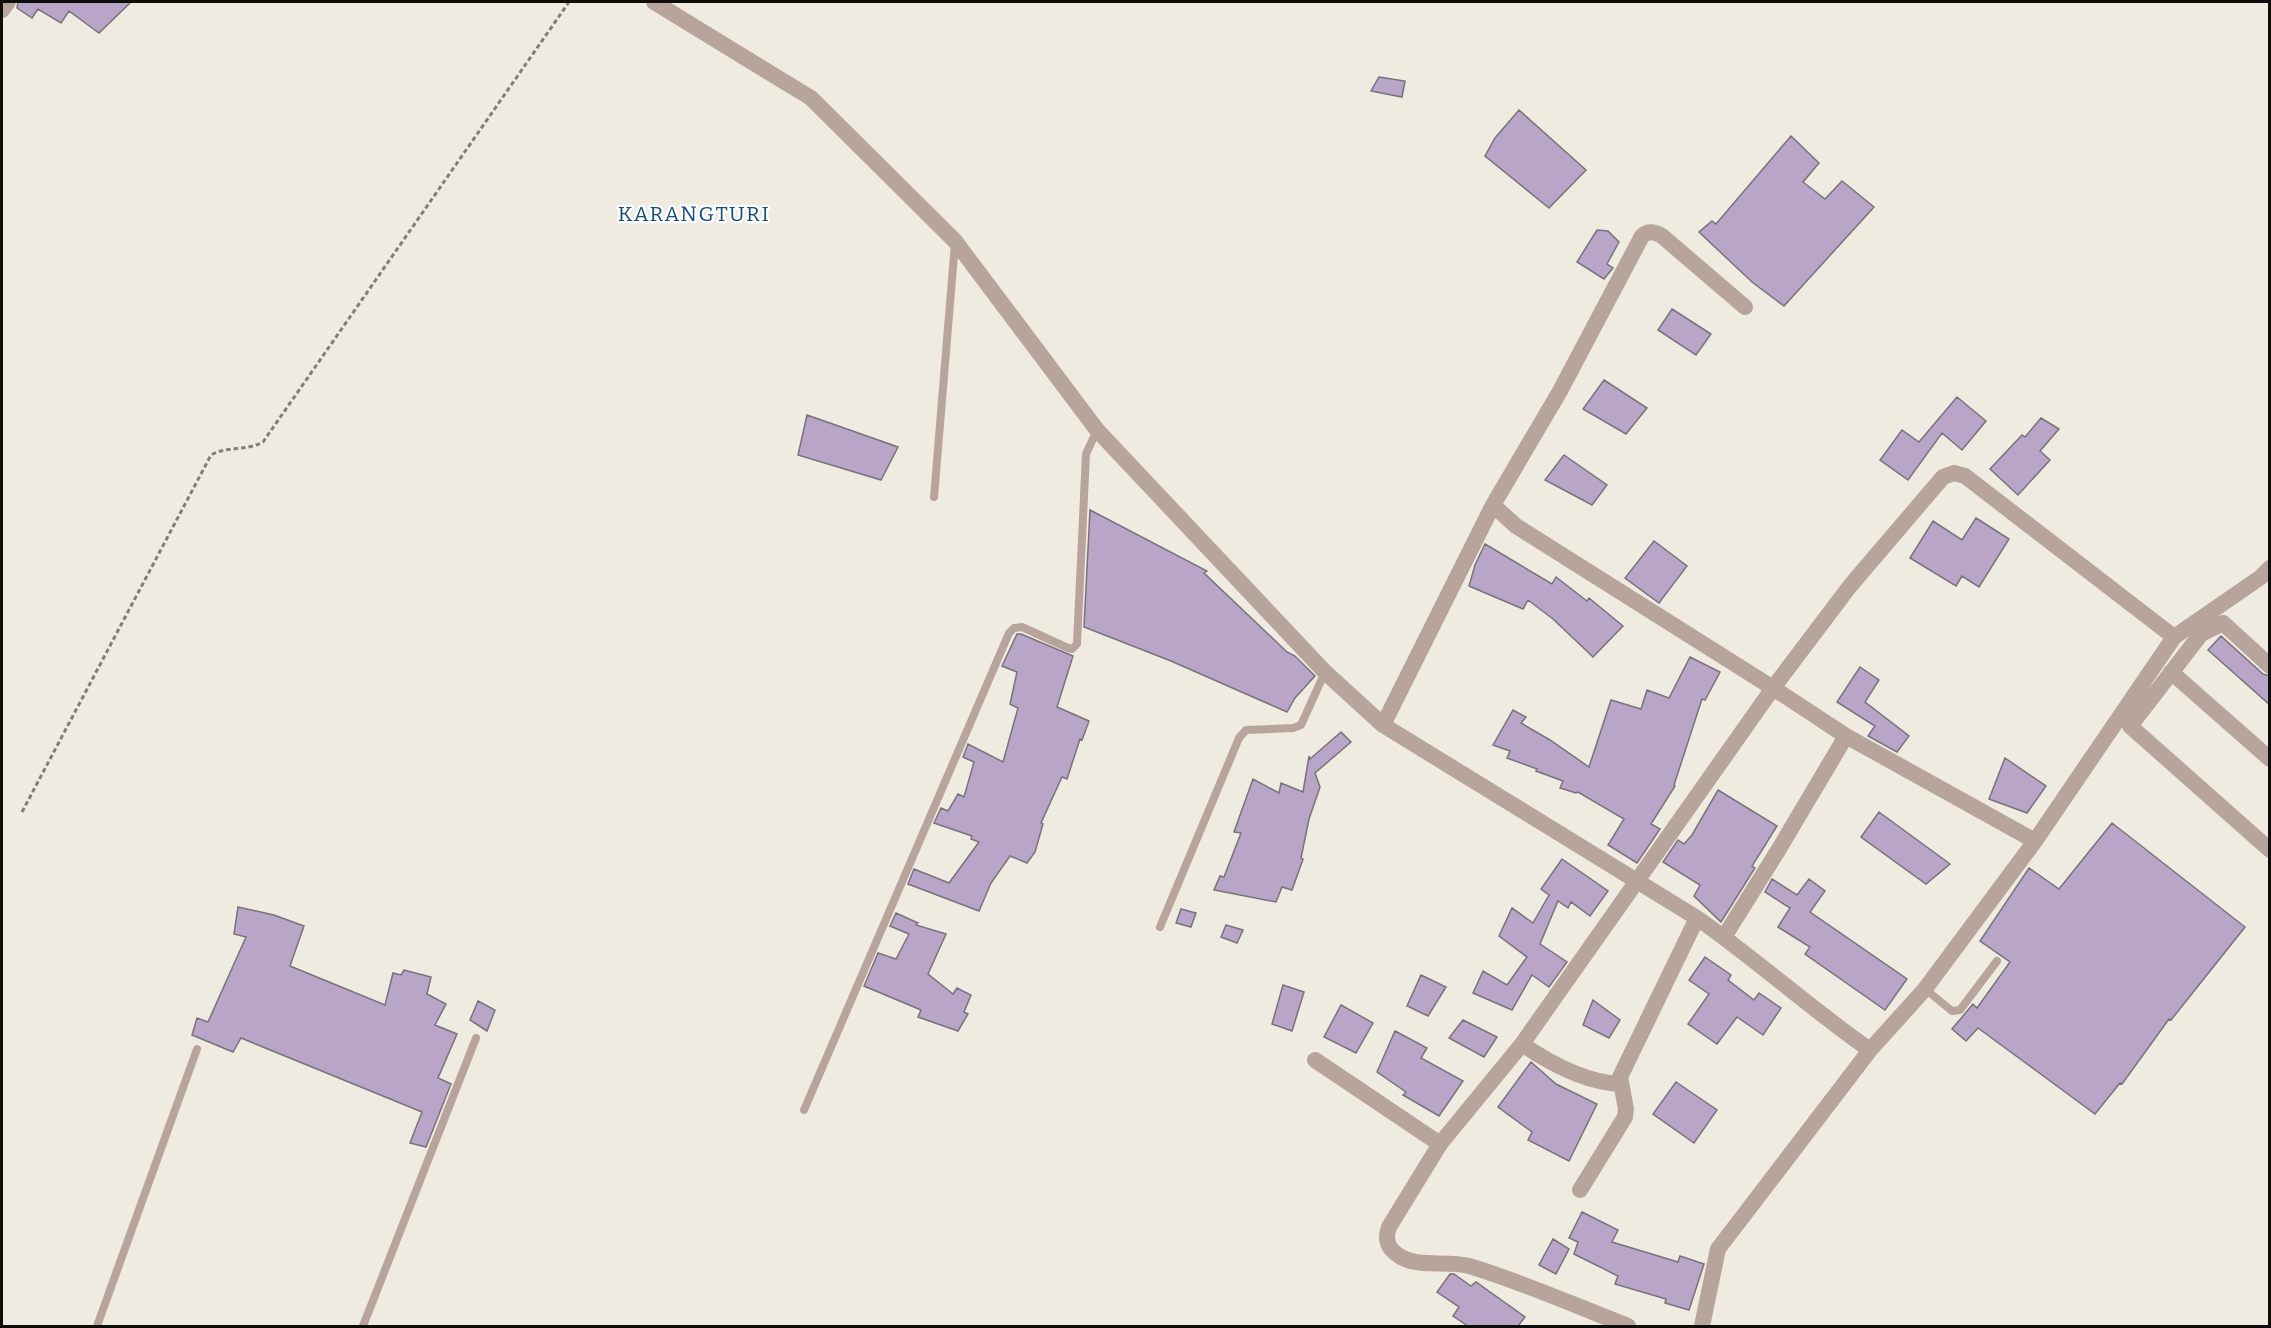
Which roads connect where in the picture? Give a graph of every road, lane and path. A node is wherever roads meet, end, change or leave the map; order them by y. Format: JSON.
{"nodes":[{"id":1,"x":8,"y":2,"type":"edge"},
{"id":2,"x":569,"y":2,"type":"edge"},
{"id":3,"x":654,"y":2,"type":"edge"},
{"id":4,"x":2,"y":10,"type":"edge"},
{"id":5,"x":955,"y":241,"type":"junction"},
{"id":6,"x":1745,"y":307,"type":"dead end"},
{"id":7,"x":1097,"y":430,"type":"junction"},
{"id":8,"x":934,"y":497,"type":"dead end"},
{"id":9,"x":1493,"y":505,"type":"junction"},
{"id":10,"x":2270,"y":568,"type":"edge"},
{"id":11,"x":2196,"y":630,"type":"junction"},
{"id":12,"x":2174,"y":637,"type":"junction"},
{"id":13,"x":2270,"y":666,"type":"edge"},
{"id":14,"x":1325,"y":672,"type":"junction"},
{"id":15,"x":2171,"y":672,"type":"junction"},
{"id":16,"x":1773,"y":688,"type":"junction"},
{"id":17,"x":1383,"y":725,"type":"junction"},
{"id":18,"x":1846,"y":736,"type":"junction"},
{"id":19,"x":2270,"y":759,"type":"edge"},
{"id":20,"x":22,"y":812,"type":"dead end"},
{"id":21,"x":2035,"y":841,"type":"junction"},
{"id":22,"x":2270,"y":850,"type":"edge"},
{"id":23,"x":1636,"y":881,"type":"junction"},
{"id":24,"x":1697,"y":918,"type":"junction"},
{"id":25,"x":1160,"y":927,"type":"dead end"},
{"id":26,"x":1724,"y":937,"type":"junction"},
{"id":27,"x":1997,"y":961,"type":"dead end"},
{"id":28,"x":1925,"y":989,"type":"junction"},
{"id":29,"x":476,"y":1038,"type":"dead end"},
{"id":30,"x":1522,"y":1044,"type":"junction"},
{"id":31,"x":197,"y":1049,"type":"dead end"},
{"id":32,"x":1870,"y":1050,"type":"junction"},
{"id":33,"x":1315,"y":1060,"type":"dead end"},
{"id":34,"x":1620,"y":1084,"type":"junction"},
{"id":35,"x":804,"y":1110,"type":"dead end"},
{"id":36,"x":1440,"y":1144,"type":"junction"},
{"id":37,"x":1580,"y":1190,"type":"dead end"},
{"id":38,"x":98,"y":1326,"type":"edge"},
{"id":39,"x":363,"y":1326,"type":"edge"},
{"id":40,"x":1628,"y":1326,"type":"edge"},
{"id":41,"x":1702,"y":1326,"type":"edge"}],
"edges":[{"from":1,"to":4,"type":"street"},
{"from":2,"to":20,"type":"path"},
{"from":3,"to":5,"type":"street"},
{"from":5,"to":7,"type":"street"},
{"from":5,"to":8,"type":"lane"},
{"from":6,"to":9,"type":"street"},
{"from":7,"to":14,"type":"street"},
{"from":7,"to":35,"type":"lane"},
{"from":9,"to":16,"type":"street"},
{"from":9,"to":17,"type":"street"},
{"from":10,"to":11,"type":"street"},
{"from":11,"to":12,"type":"street"},
{"from":11,"to":13,"type":"street"},
{"from":11,"to":15,"type":"street"},
{"from":12,"to":16,"type":"street"},
{"from":12,"to":21,"type":"street"},
{"from":14,"to":17,"type":"street"},
{"from":14,"to":25,"type":"lane"},
{"from":15,"to":19,"type":"street"},
{"from":15,"to":22,"type":"street"},
{"from":16,"to":18,"type":"street"},
{"from":16,"to":23,"type":"street"},
{"from":17,"to":23,"type":"street"},
{"from":18,"to":21,"type":"street"},
{"from":18,"to":26,"type":"street"},
{"from":21,"to":28,"type":"street"},
{"from":23,"to":24,"type":"street"},
{"from":23,"to":30,"type":"street"},
{"from":24,"to":26,"type":"street"},
{"from":24,"to":34,"type":"street"},
{"from":26,"to":32,"type":"street"},
{"from":27,"to":28,"type":"lane"},
{"from":28,"to":32,"type":"street"},
{"from":29,"to":39,"type":"lane"},
{"from":30,"to":34,"type":"street"},
{"from":30,"to":36,"type":"street"},
{"from":31,"to":38,"type":"lane"},
{"from":32,"to":41,"type":"street"},
{"from":33,"to":36,"type":"street"},
{"from":34,"to":37,"type":"street"},
{"from":36,"to":40,"type":"street"}]}
